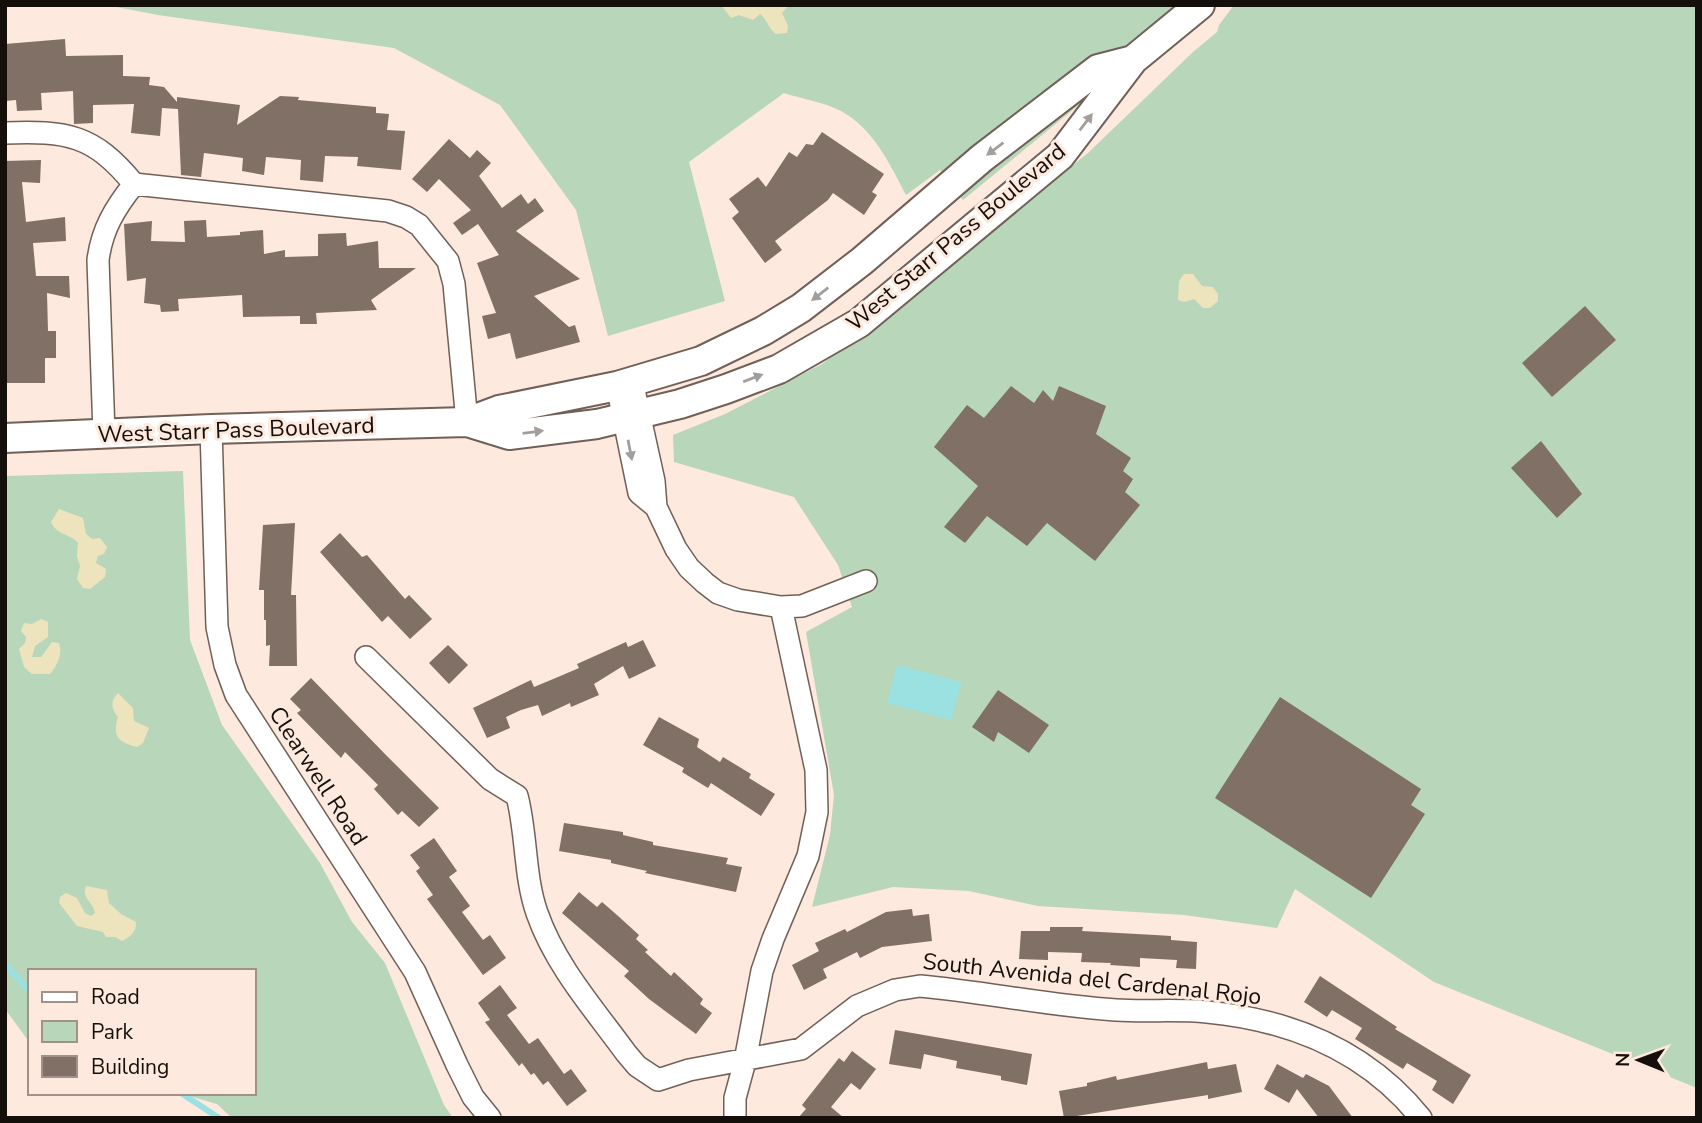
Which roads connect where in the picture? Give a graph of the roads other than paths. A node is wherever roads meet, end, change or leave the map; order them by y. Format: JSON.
{"nodes":[{"id":1,"x":1200,"y":5,"type":"edge"},
{"id":2,"x":1133,"y":60,"type":"junction"},
{"id":3,"x":5,"y":133,"type":"edge"},
{"id":4,"x":134,"y":184,"type":"junction"},
{"id":5,"x":625,"y":384,"type":"junction"},
{"id":6,"x":631,"y":416,"type":"junction"},
{"id":7,"x":467,"y":422,"type":"junction"},
{"id":8,"x":211,"y":429,"type":"junction"},
{"id":9,"x":104,"y":434,"type":"junction"},
{"id":10,"x":5,"y":438,"type":"edge"},
{"id":11,"x":866,"y":581,"type":"dead end"},
{"id":12,"x":781,"y":607,"type":"junction"},
{"id":13,"x":366,"y":657,"type":"dead end"},
{"id":14,"x":746,"y":1060,"type":"junction"},
{"id":15,"x":490,"y":1118,"type":"edge"},
{"id":16,"x":735,"y":1118,"type":"edge"},
{"id":17,"x":1421,"y":1118,"type":"edge"}],
"edges":[{"from":1,"to":2,"type":"street","name":"West Starr Pass Boulevard"},
{"from":2,"to":5,"type":"street","name":"West Starr Pass Boulevard","one_way":true},
{"from":6,"to":2,"type":"street","name":"West Starr Pass Boulevard","one_way":true},
{"from":3,"to":4,"type":"street"},
{"from":4,"to":7,"type":"street"},
{"from":4,"to":9,"type":"street"},
{"from":5,"to":6,"type":"street"},
{"from":5,"to":7,"type":"street","name":"West Starr Pass Boulevard"},
{"from":7,"to":6,"type":"street","name":"West Starr Pass Boulevard","one_way":true},
{"from":6,"to":12,"type":"street"},
{"from":7,"to":8,"type":"street","name":"West Starr Pass Boulevard"},
{"from":8,"to":9,"type":"street","name":"West Starr Pass Boulevard"},
{"from":8,"to":15,"type":"street","name":"Clearwell Road"},
{"from":9,"to":10,"type":"street","name":"West Starr Pass Boulevard"},
{"from":11,"to":12,"type":"street"},
{"from":12,"to":14,"type":"street"},
{"from":13,"to":14,"type":"street","name":"South Avenida del Cardenal Rojo"},
{"from":14,"to":16,"type":"street"},
{"from":14,"to":17,"type":"street","name":"South Avenida del Cardenal Rojo"}]}
